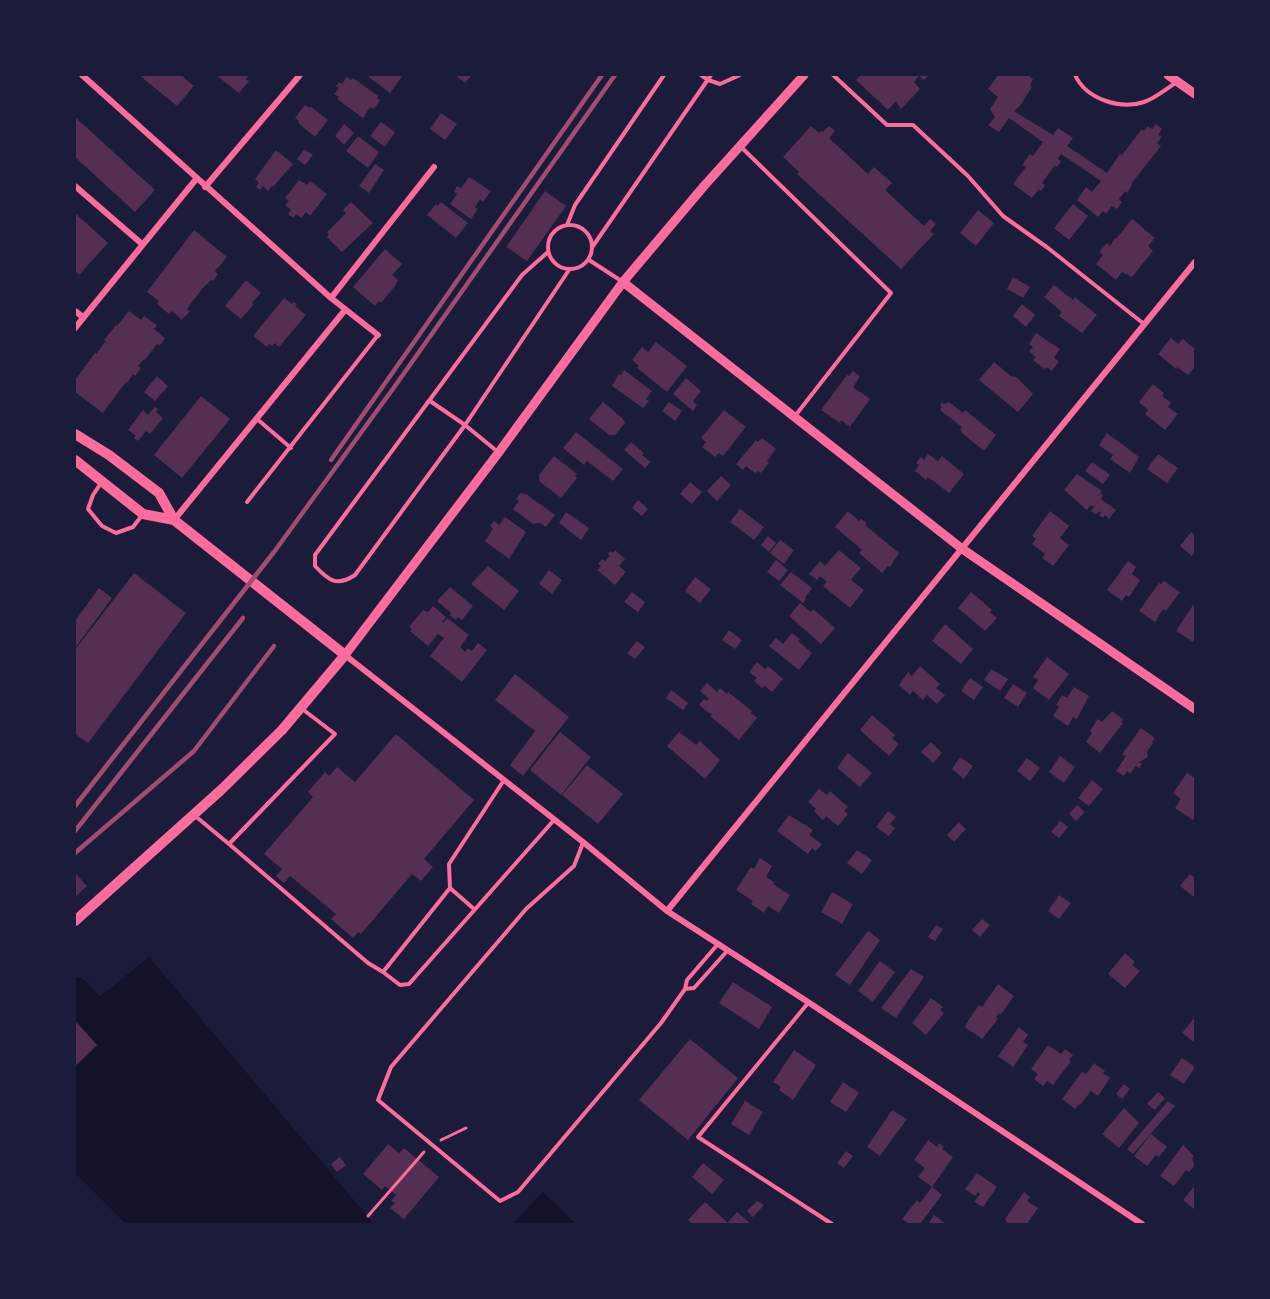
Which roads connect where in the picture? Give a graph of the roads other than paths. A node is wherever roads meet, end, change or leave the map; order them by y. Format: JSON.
{"nodes":[{"id":1,"x":82,"y":75,"type":"edge"},
{"id":2,"x":300,"y":75,"type":"edge"},
{"id":3,"x":664,"y":75,"type":"edge"},
{"id":4,"x":701,"y":75,"type":"edge"},
{"id":5,"x":711,"y":75,"type":"edge"},
{"id":6,"x":740,"y":75,"type":"edge"},
{"id":7,"x":804,"y":75,"type":"edge"},
{"id":8,"x":833,"y":75,"type":"edge"},
{"id":9,"x":1075,"y":75,"type":"edge"},
{"id":10,"x":1168,"y":75,"type":"edge"},
{"id":11,"x":708,"y":80,"type":"junction"},
{"id":12,"x":1177,"y":81,"type":"junction"},
{"id":13,"x":1195,"y":94,"type":"edge"},
{"id":14,"x":740,"y":146,"type":"junction"},
{"id":15,"x":434,"y":167,"type":"dead end"},
{"id":16,"x":197,"y":178,"type":"junction"},
{"id":17,"x":75,"y":186,"type":"edge"},
{"id":18,"x":205,"y":187,"type":"junction"},
{"id":19,"x":567,"y":225,"type":"junction"},
{"id":20,"x":142,"y":244,"type":"junction"},
{"id":21,"x":593,"y":246,"type":"junction"},
{"id":22,"x":548,"y":252,"type":"junction"},
{"id":23,"x":589,"y":260,"type":"junction"},
{"id":24,"x":1195,"y":262,"type":"edge"},
{"id":25,"x":569,"y":270,"type":"junction"},
{"id":26,"x":623,"y":282,"type":"junction"},
{"id":27,"x":331,"y":298,"type":"junction"},
{"id":28,"x":345,"y":310,"type":"junction"},
{"id":29,"x":75,"y":311,"type":"edge"},
{"id":30,"x":83,"y":317,"type":"junction"},
{"id":31,"x":1144,"y":324,"type":"junction"},
{"id":32,"x":75,"y":328,"type":"edge"},
{"id":33,"x":378,"y":335,"type":"joint"},
{"id":34,"x":429,"y":401,"type":"junction"},
{"id":35,"x":794,"y":416,"type":"junction"},
{"id":36,"x":257,"y":420,"type":"junction"},
{"id":37,"x":465,"y":425,"type":"junction"},
{"id":38,"x":75,"y":434,"type":"edge"},
{"id":39,"x":291,"y":448,"type":"junction"},
{"id":40,"x":499,"y":452,"type":"junction"},
{"id":41,"x":75,"y":460,"type":"edge"},
{"id":42,"x":103,"y":482,"type":"junction"},
{"id":43,"x":248,"y":502,"type":"dead end"},
{"id":44,"x":143,"y":514,"type":"junction"},
{"id":45,"x":174,"y":520,"type":"junction"},
{"id":46,"x":961,"y":548,"type":"junction"},
{"id":47,"x":345,"y":655,"type":"junction"},
{"id":48,"x":301,"y":708,"type":"junction"},
{"id":49,"x":1195,"y":709,"type":"edge"},
{"id":50,"x":504,"y":780,"type":"junction"},
{"id":51,"x":194,"y":814,"type":"junction"},
{"id":52,"x":554,"y":820,"type":"junction"},
{"id":53,"x":583,"y":842,"type":"junction"},
{"id":54,"x":229,"y":844,"type":"junction"},
{"id":55,"x":450,"y":888,"type":"junction"},
{"id":56,"x":474,"y":909,"type":"junction"},
{"id":57,"x":667,"y":911,"type":"junction"},
{"id":58,"x":75,"y":921,"type":"edge"},
{"id":59,"x":718,"y":944,"type":"junction"},
{"id":60,"x":728,"y":950,"type":"junction"},
{"id":61,"x":383,"y":972,"type":"junction"},
{"id":62,"x":685,"y":989,"type":"junction"},
{"id":63,"x":808,"y":1002,"type":"junction"},
{"id":64,"x":832,"y":1224,"type":"edge"},
{"id":65,"x":1142,"y":1224,"type":"edge"}],
"edges":[{"from":1,"to":16,"type":"street"},
{"from":2,"to":18,"type":"street"},
{"from":3,"to":19,"type":"lane"},
{"from":4,"to":11,"type":"lane"},
{"from":5,"to":11,"type":"lane"},
{"from":6,"to":11,"type":"lane"},
{"from":7,"to":14,"type":"street"},
{"from":8,"to":31,"type":"lane"},
{"from":9,"to":12,"type":"lane"},
{"from":10,"to":12,"type":"street"},
{"from":11,"to":21,"type":"lane"},
{"from":12,"to":13,"type":"street"},
{"from":14,"to":26,"type":"street"},
{"from":14,"to":35,"type":"lane"},
{"from":15,"to":27,"type":"street"},
{"from":16,"to":18,"type":"street"},
{"from":16,"to":20,"type":"street"},
{"from":17,"to":20,"type":"street"},
{"from":18,"to":27,"type":"street"},
{"from":19,"to":21,"type":"lane"},
{"from":19,"to":22,"type":"lane"},
{"from":20,"to":30,"type":"street"},
{"from":21,"to":23,"type":"lane"},
{"from":22,"to":25,"type":"lane"},
{"from":22,"to":34,"type":"lane"},
{"from":23,"to":25,"type":"lane"},
{"from":23,"to":26,"type":"lane"},
{"from":24,"to":31,"type":"street"},
{"from":25,"to":37,"type":"lane"},
{"from":26,"to":35,"type":"street"},
{"from":26,"to":40,"type":"street"},
{"from":27,"to":28,"type":"street"},
{"from":28,"to":33,"type":"street"},
{"from":28,"to":36,"type":"street"},
{"from":29,"to":30,"type":"street"},
{"from":30,"to":32,"type":"street"},
{"from":31,"to":46,"type":"street"},
{"from":33,"to":39,"type":"lane"},
{"from":34,"to":37,"type":"lane"},
{"from":34,"to":37,"type":"lane"},
{"from":35,"to":46,"type":"street"},
{"from":36,"to":39,"type":"lane"},
{"from":36,"to":45,"type":"street"},
{"from":37,"to":40,"type":"lane"},
{"from":38,"to":45,"type":"main road"},
{"from":39,"to":43,"type":"lane"},
{"from":40,"to":47,"type":"street"},
{"from":41,"to":42,"type":"main road"},
{"from":42,"to":44,"type":"main road"},
{"from":42,"to":44,"type":"lane"},
{"from":44,"to":45,"type":"main road"},
{"from":45,"to":47,"type":"main road"},
{"from":46,"to":49,"type":"street"},
{"from":46,"to":57,"type":"street"},
{"from":47,"to":48,"type":"main road"},
{"from":47,"to":50,"type":"street"},
{"from":48,"to":51,"type":"main road"},
{"from":48,"to":54,"type":"lane"},
{"from":50,"to":52,"type":"street"},
{"from":50,"to":55,"type":"lane"},
{"from":51,"to":54,"type":"lane"},
{"from":51,"to":58,"type":"main road"},
{"from":52,"to":53,"type":"street"},
{"from":52,"to":56,"type":"lane"},
{"from":53,"to":57,"type":"street"},
{"from":53,"to":62,"type":"lane"},
{"from":54,"to":61,"type":"lane"},
{"from":55,"to":56,"type":"lane"},
{"from":55,"to":61,"type":"lane"},
{"from":56,"to":61,"type":"lane"},
{"from":57,"to":59,"type":"street"},
{"from":59,"to":60,"type":"street"},
{"from":59,"to":62,"type":"lane"},
{"from":60,"to":62,"type":"lane"},
{"from":60,"to":63,"type":"street"},
{"from":63,"to":64,"type":"lane"},
{"from":63,"to":65,"type":"street"}]}
